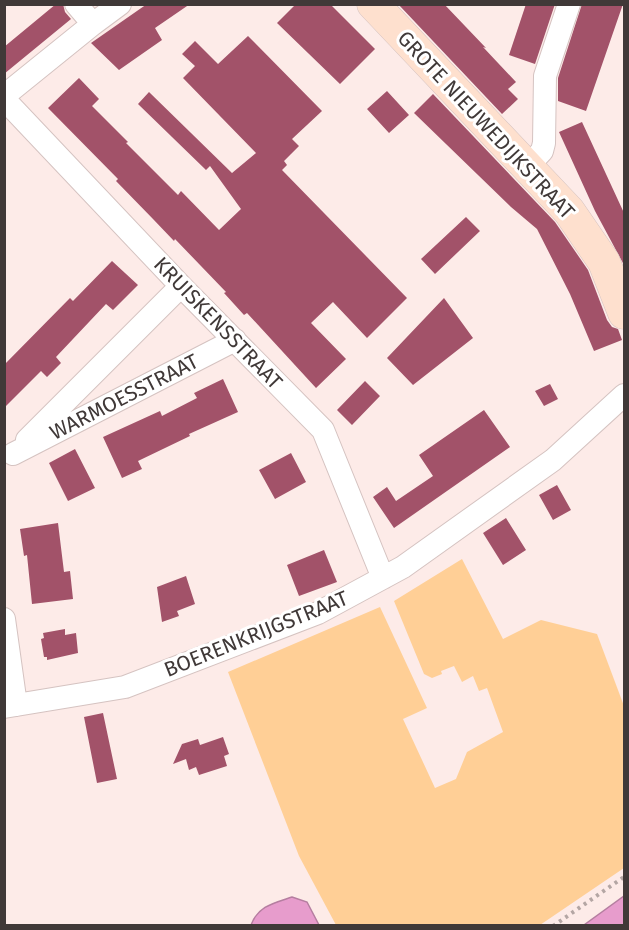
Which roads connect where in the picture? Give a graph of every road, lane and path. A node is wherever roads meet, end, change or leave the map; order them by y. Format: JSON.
{"nodes":[{"id":1,"x":76,"y":4,"type":"edge"},
{"id":2,"x":120,"y":4,"type":"edge"},
{"id":3,"x":373,"y":4,"type":"edge"},
{"id":4,"x":568,"y":4,"type":"edge"},
{"id":5,"x":93,"y":24,"type":"junction"},
{"id":6,"x":4,"y":98,"type":"edge"},
{"id":7,"x":528,"y":166,"type":"junction"},
{"id":8,"x":181,"y":286,"type":"junction"},
{"id":9,"x":624,"y":314,"type":"edge"},
{"id":10,"x":236,"y":340,"type":"junction"},
{"id":11,"x":624,"y":394,"type":"edge"},
{"id":12,"x":9,"y":458,"type":"edge"},
{"id":13,"x":383,"y":578,"type":"junction"},
{"id":14,"x":4,"y":619,"type":"edge"},
{"id":15,"x":10,"y":706,"type":"edge"},
{"id":16,"x":624,"y":877,"type":"edge"},
{"id":17,"x":553,"y":926,"type":"edge"}],
"edges":[{"from":1,"to":5,"type":"street"},
{"from":2,"to":5,"type":"street"},
{"from":3,"to":7,"type":"main road","name":"GROTE NIEUWEDIJKSTRAAT"},
{"from":4,"to":7,"type":"street"},
{"from":5,"to":6,"type":"street"},
{"from":6,"to":8,"type":"street","name":"KRUISKENSSTRAAT"},
{"from":7,"to":9,"type":"main road","name":"GROTE NIEUWEDIJKSTRAAT"},
{"from":8,"to":10,"type":"street","name":"KRUISKENSSTRAAT"},
{"from":8,"to":12,"type":"street","name":"WARMOESSTRAAT"},
{"from":10,"to":12,"type":"street","name":"WARMOESSTRAAT"},
{"from":10,"to":13,"type":"street","name":"KRUISKENSSTRAAT"},
{"from":11,"to":13,"type":"street","name":"BOERENKRIJGSTRAAT"},
{"from":13,"to":15,"type":"street","name":"BOERENKRIJGSTRAAT"},
{"from":14,"to":15,"type":"street"},
{"from":16,"to":17,"type":"path"}]}
